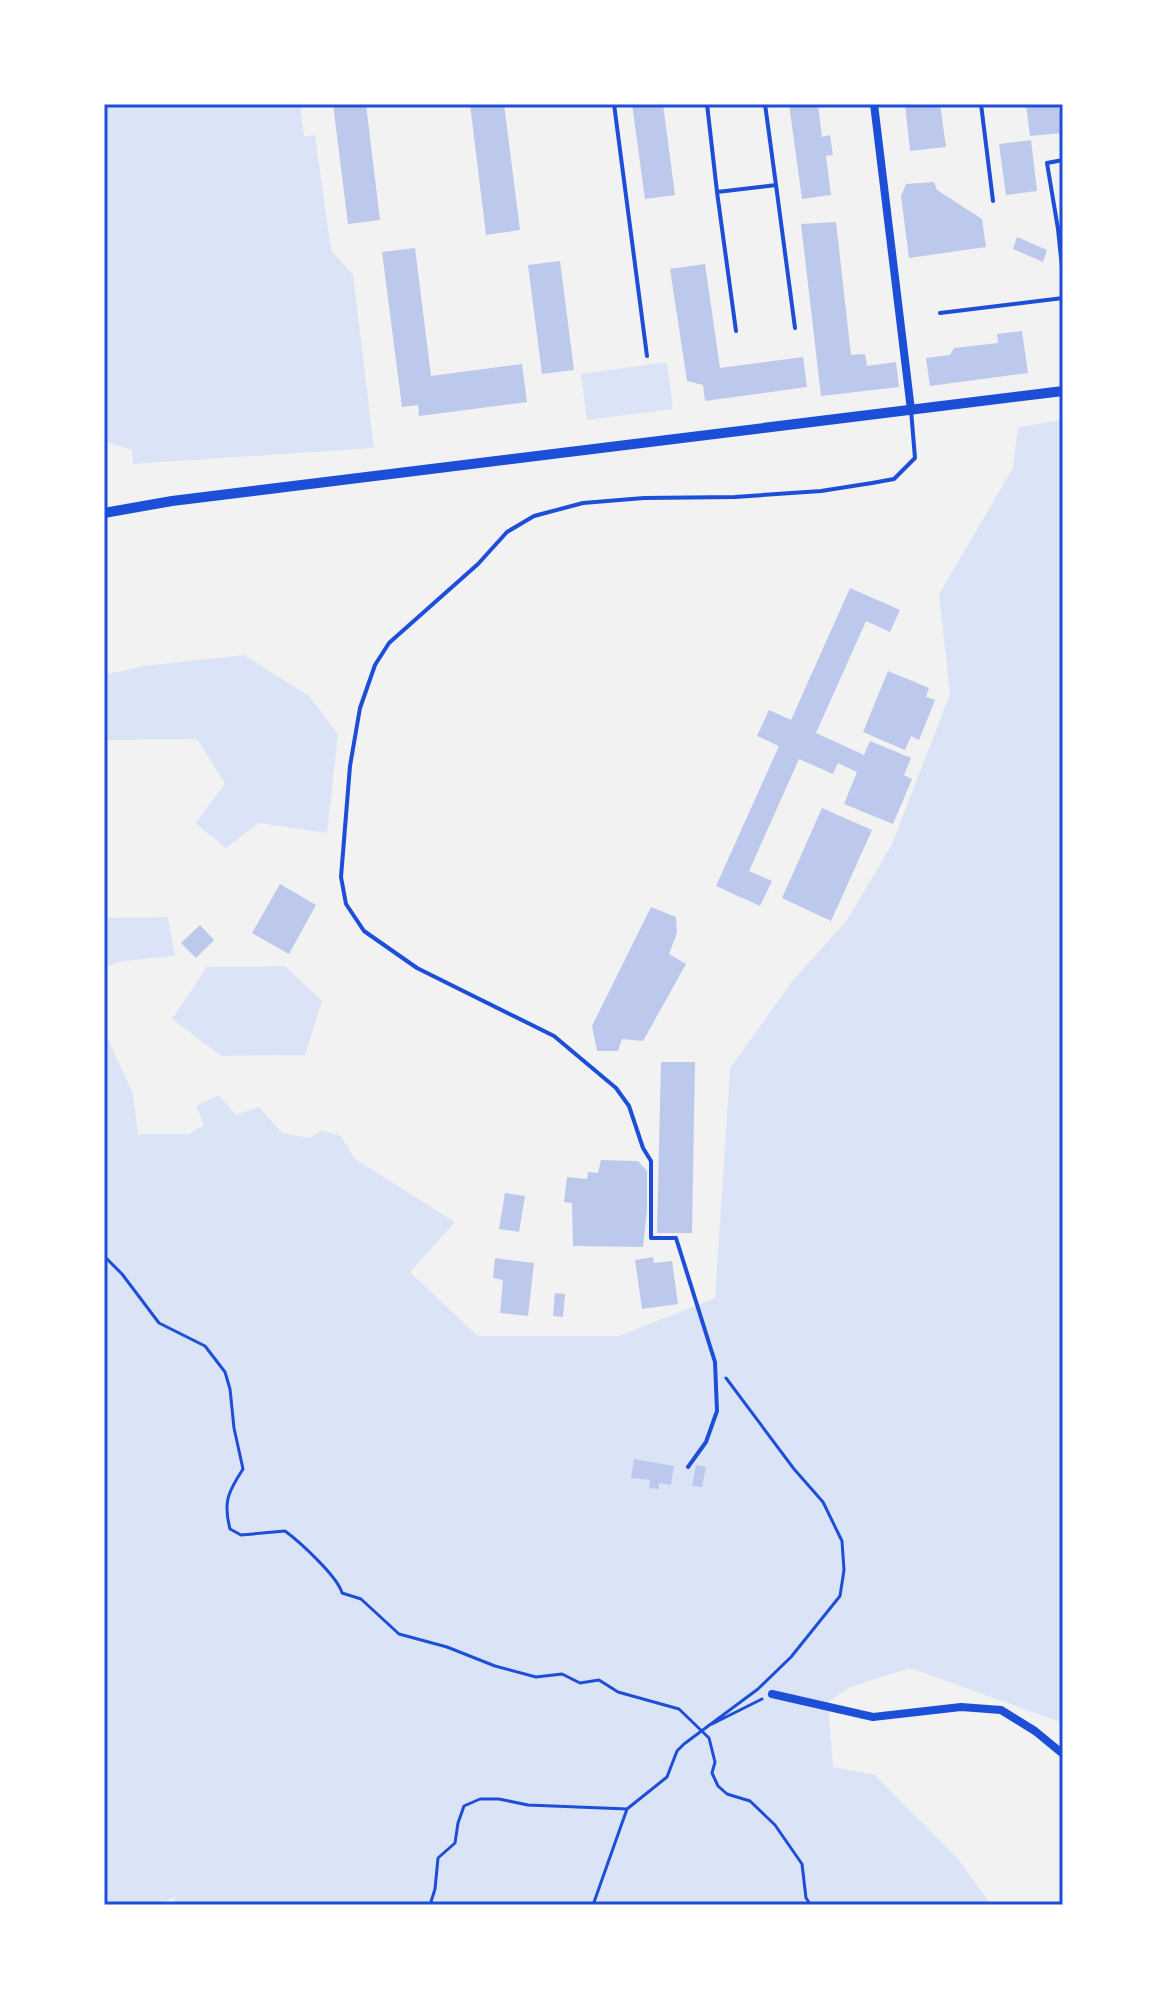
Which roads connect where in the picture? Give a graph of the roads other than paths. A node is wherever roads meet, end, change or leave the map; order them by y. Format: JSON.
{"nodes":[{"id":1,"x":614,"y":104,"type":"edge"},
{"id":2,"x":707,"y":104,"type":"edge"},
{"id":3,"x":765,"y":104,"type":"edge"},
{"id":4,"x":874,"y":104,"type":"edge"},
{"id":5,"x":981,"y":104,"type":"edge"},
{"id":6,"x":1063,"y":160,"type":"edge"},
{"id":7,"x":776,"y":185,"type":"junction"},
{"id":8,"x":717,"y":192,"type":"junction"},
{"id":9,"x":993,"y":201,"type":"dead end"},
{"id":10,"x":1060,"y":229,"type":"edge"},
{"id":11,"x":1063,"y":277,"type":"edge"},
{"id":12,"x":1063,"y":298,"type":"edge"},
{"id":13,"x":940,"y":313,"type":"dead end"},
{"id":14,"x":795,"y":328,"type":"dead end"},
{"id":15,"x":736,"y":331,"type":"dead end"},
{"id":16,"x":647,"y":356,"type":"dead end"},
{"id":17,"x":1063,"y":391,"type":"edge"},
{"id":18,"x":911,"y":410,"type":"junction"},
{"id":19,"x":104,"y":513,"type":"edge"},
{"id":20,"x":688,"y":1467,"type":"dead end"},
{"id":21,"x":772,"y":1694,"type":"road end"},
{"id":22,"x":1063,"y":1754,"type":"edge"}],
"edges":[{"from":1,"to":16,"type":"lane"},
{"from":2,"to":8,"type":"lane"},
{"from":3,"to":7,"type":"lane"},
{"from":4,"to":18,"type":"street"},
{"from":5,"to":9,"type":"lane"},
{"from":6,"to":10,"type":"lane"},
{"from":7,"to":8,"type":"lane"},
{"from":7,"to":14,"type":"lane"},
{"from":8,"to":15,"type":"lane"},
{"from":10,"to":11,"type":"lane"},
{"from":12,"to":13,"type":"lane"},
{"from":17,"to":18,"type":"street"},
{"from":18,"to":19,"type":"street"},
{"from":18,"to":20,"type":"lane"},
{"from":21,"to":22,"type":"street"}]}
